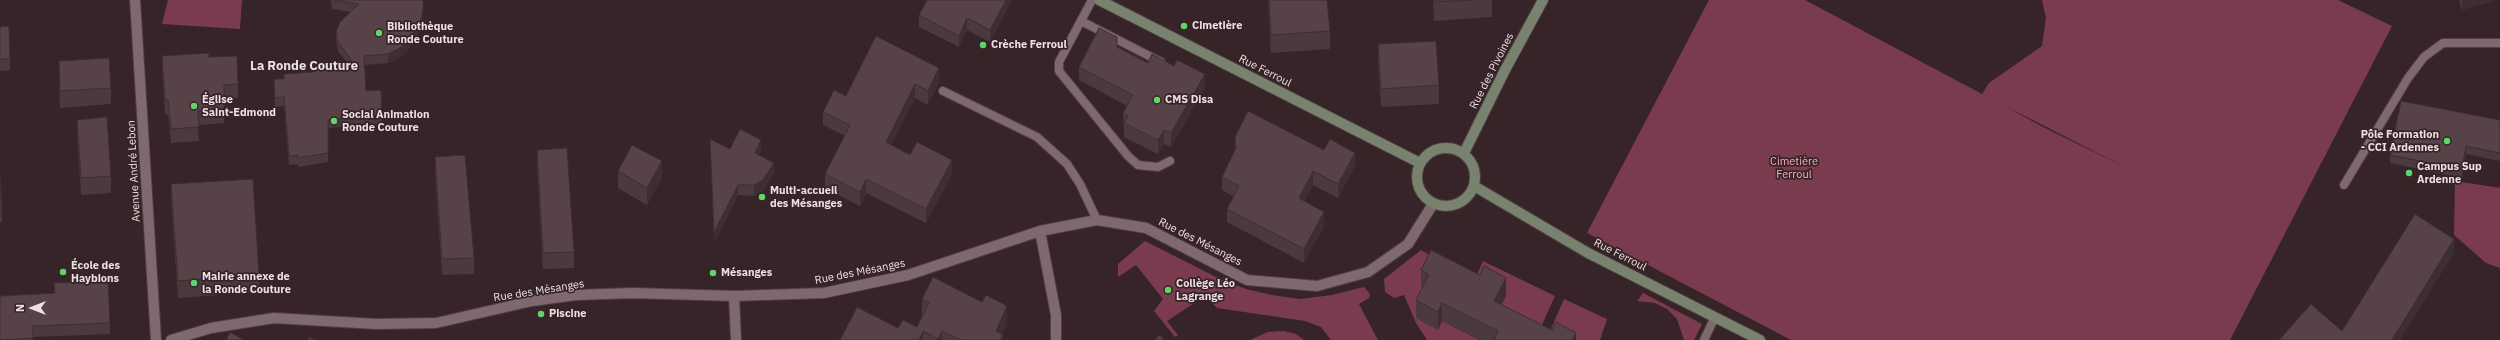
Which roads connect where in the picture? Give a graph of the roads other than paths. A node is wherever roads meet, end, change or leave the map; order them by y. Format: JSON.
{"nodes":[{"id":1,"x":135,"y":0,"type":"edge"},
{"id":2,"x":1092,"y":0,"type":"edge"},
{"id":3,"x":1100,"y":0,"type":"edge"},
{"id":4,"x":1543,"y":0,"type":"edge"},
{"id":5,"x":1082,"y":21,"type":"junction"},
{"id":6,"x":2500,"y":43,"type":"edge"},
{"id":7,"x":1162,"y":62,"type":"edge"},
{"id":8,"x":943,"y":91,"type":"dead end"},
{"id":9,"x":1464,"y":153,"type":"junction"},
{"id":10,"x":1170,"y":161,"type":"dead end"},
{"id":11,"x":1420,"y":163,"type":"junction"},
{"id":12,"x":2344,"y":185,"type":"dead end"},
{"id":13,"x":1474,"y":186,"type":"junction"},
{"id":14,"x":1434,"y":204,"type":"junction"},
{"id":15,"x":1097,"y":220,"type":"junction"},
{"id":16,"x":1040,"y":231,"type":"junction"},
{"id":17,"x":734,"y":296,"type":"junction"},
{"id":18,"x":1715,"y":318,"type":"junction"},
{"id":19,"x":156,"y":340,"type":"edge"},
{"id":20,"x":171,"y":340,"type":"edge"},
{"id":21,"x":736,"y":340,"type":"edge"},
{"id":22,"x":1056,"y":340,"type":"edge"},
{"id":23,"x":1704,"y":340,"type":"edge"},
{"id":24,"x":1760,"y":340,"type":"edge"}],
"edges":[{"from":1,"to":19,"type":"street","name":"Avenue André Lebon"},
{"from":2,"to":5,"type":"lane"},
{"from":3,"to":11,"type":"street","name":"Rue Ferroul"},
{"from":4,"to":9,"type":"street","name":"Rue des Pivoines"},
{"from":5,"to":7,"type":"lane"},
{"from":5,"to":10,"type":"lane"},
{"from":6,"to":12,"type":"lane"},
{"from":8,"to":15,"type":"lane"},
{"from":9,"to":11,"type":"street"},
{"from":9,"to":13,"type":"street"},
{"from":11,"to":14,"type":"street"},
{"from":13,"to":14,"type":"street"},
{"from":13,"to":18,"type":"street","name":"Rue Ferroul"},
{"from":14,"to":15,"type":"street","name":"Rue des Mésanges"},
{"from":15,"to":16,"type":"street","name":"Rue des Mésanges"},
{"from":16,"to":17,"type":"street","name":"Rue des Mésanges"},
{"from":16,"to":22,"type":"street"},
{"from":17,"to":20,"type":"street","name":"Rue des Mésanges"},
{"from":17,"to":21,"type":"street"},
{"from":18,"to":23,"type":"lane"},
{"from":18,"to":24,"type":"street","name":"Rue Ferroul"}]}
